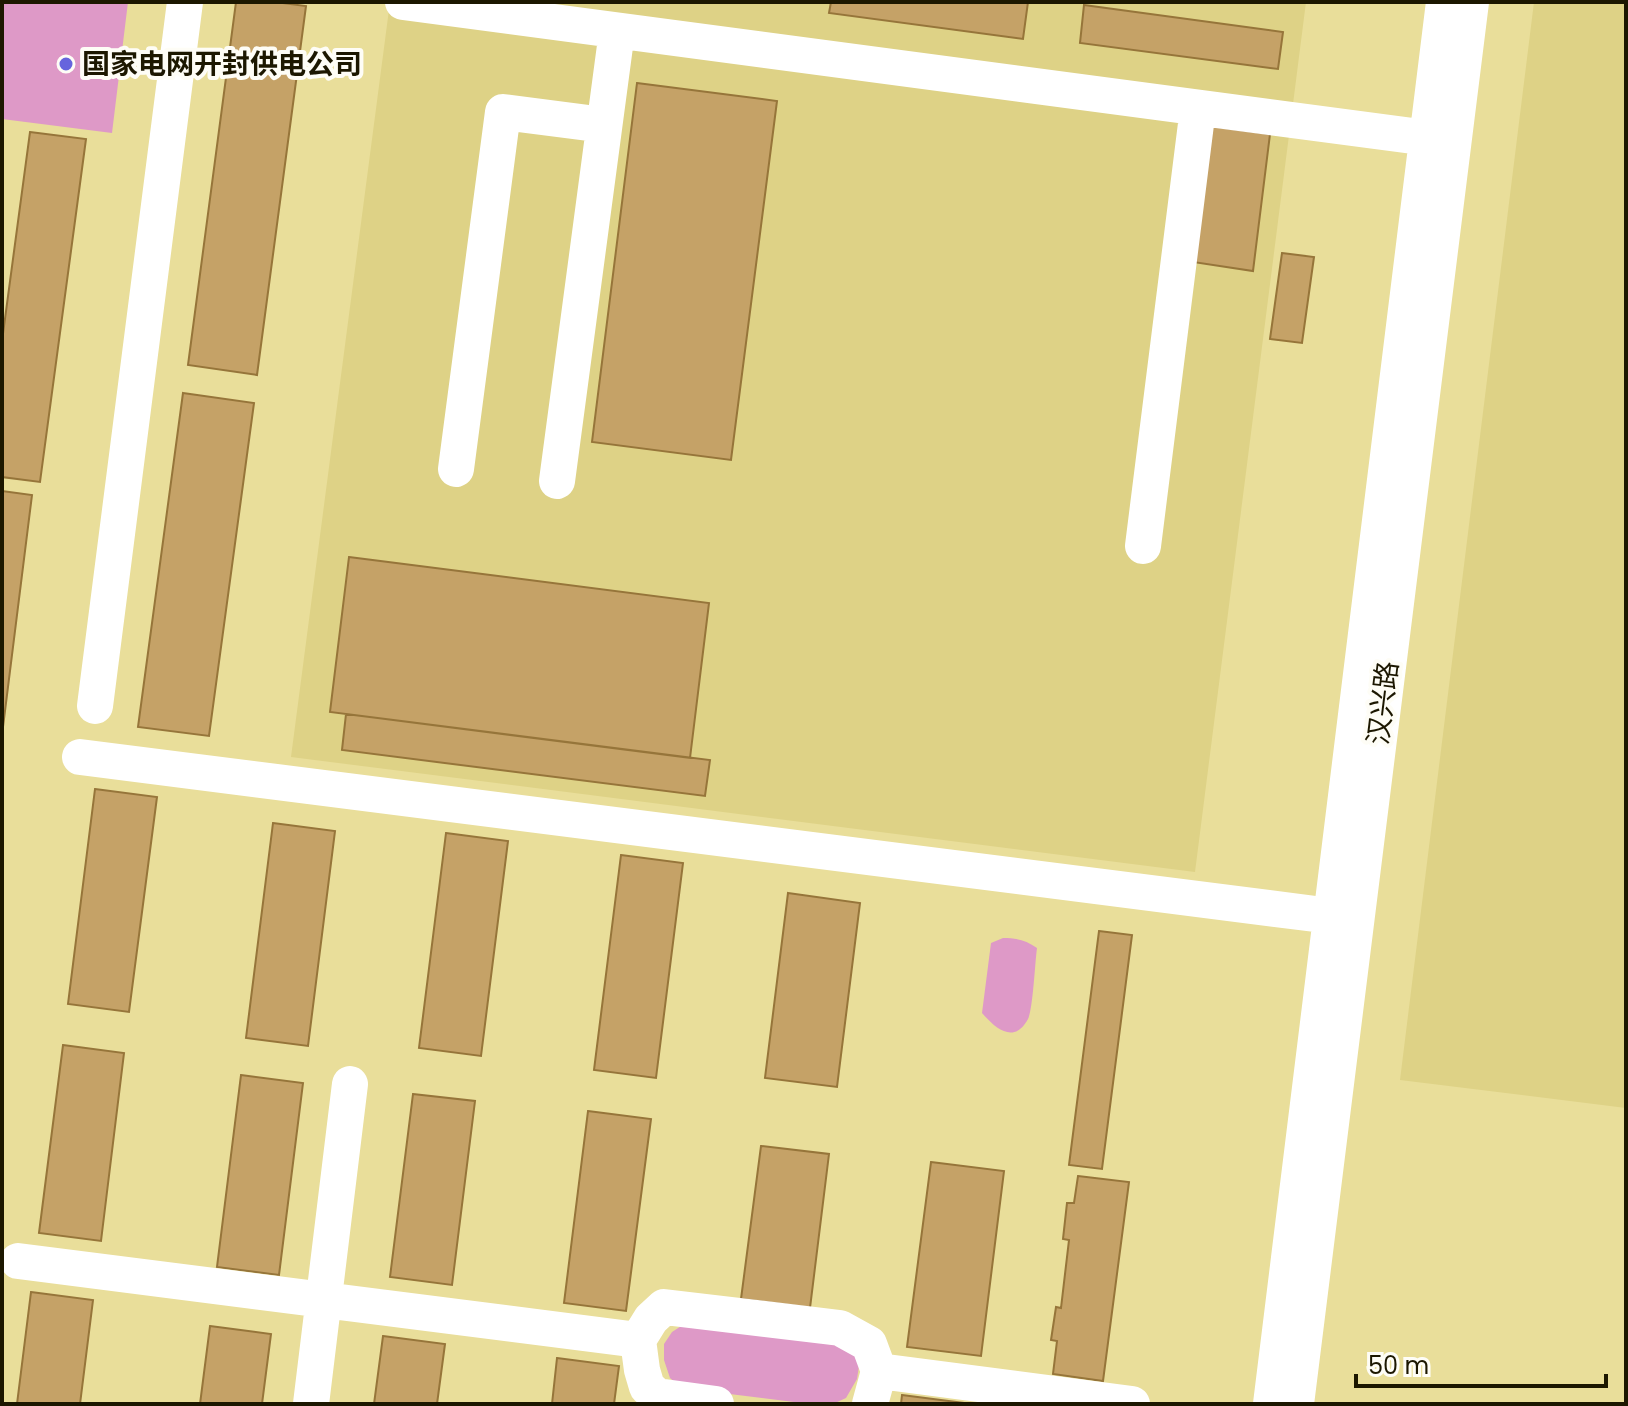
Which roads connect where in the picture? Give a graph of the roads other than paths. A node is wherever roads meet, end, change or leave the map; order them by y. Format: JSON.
{"nodes":[{"id":1,"x":185,"y":2,"type":"edge"},
{"id":2,"x":403,"y":2,"type":"edge"},
{"id":3,"x":1444,"y":2,"type":"edge"},
{"id":4,"x":1471,"y":2,"type":"edge"},
{"id":5,"x":617,"y":31,"type":"junction"},
{"id":6,"x":1198,"y":108,"type":"junction"},
{"id":7,"x":604,"y":125,"type":"junction"},
{"id":8,"x":1428,"y":138,"type":"junction"},
{"id":9,"x":456,"y":469,"type":"dead end"},
{"id":10,"x":557,"y":481,"type":"dead end"},
{"id":11,"x":1143,"y":546,"type":"dead end"},
{"id":12,"x":95,"y":706,"type":"dead end"},
{"id":13,"x":80,"y":757,"type":"dead end"},
{"id":14,"x":1331,"y":916,"type":"junction"},
{"id":15,"x":350,"y":1084,"type":"dead end"},
{"id":16,"x":18,"y":1261,"type":"dead end"},
{"id":17,"x":323,"y":1300,"type":"junction"},
{"id":18,"x":638,"y":1340,"type":"junction"},
{"id":19,"x":875,"y":1388,"type":"edge"},
{"id":20,"x":311,"y":1404,"type":"edge"},
{"id":21,"x":716,"y":1404,"type":"edge"},
{"id":22,"x":1132,"y":1404,"type":"edge"},
{"id":23,"x":1271,"y":1404,"type":"edge"},
{"id":24,"x":1296,"y":1404,"type":"edge"}],
"edges":[{"from":1,"to":12,"type":"street"},
{"from":2,"to":5,"type":"street"},
{"from":3,"to":8,"type":"street","name":"汉兴路"},
{"from":4,"to":24,"type":"street","name":"汉兴路"},
{"from":5,"to":6,"type":"street"},
{"from":5,"to":7,"type":"street"},
{"from":6,"to":8,"type":"street"},
{"from":6,"to":11,"type":"street"},
{"from":7,"to":9,"type":"street"},
{"from":7,"to":10,"type":"street"},
{"from":8,"to":14,"type":"street","name":"汉兴路"},
{"from":13,"to":14,"type":"street"},
{"from":14,"to":23,"type":"street","name":"汉兴路"},
{"from":15,"to":17,"type":"street"},
{"from":16,"to":17,"type":"street"},
{"from":17,"to":18,"type":"street"},
{"from":17,"to":20,"type":"street"},
{"from":18,"to":19,"type":"street"},
{"from":18,"to":21,"type":"street"},
{"from":19,"to":22,"type":"street"}]}
